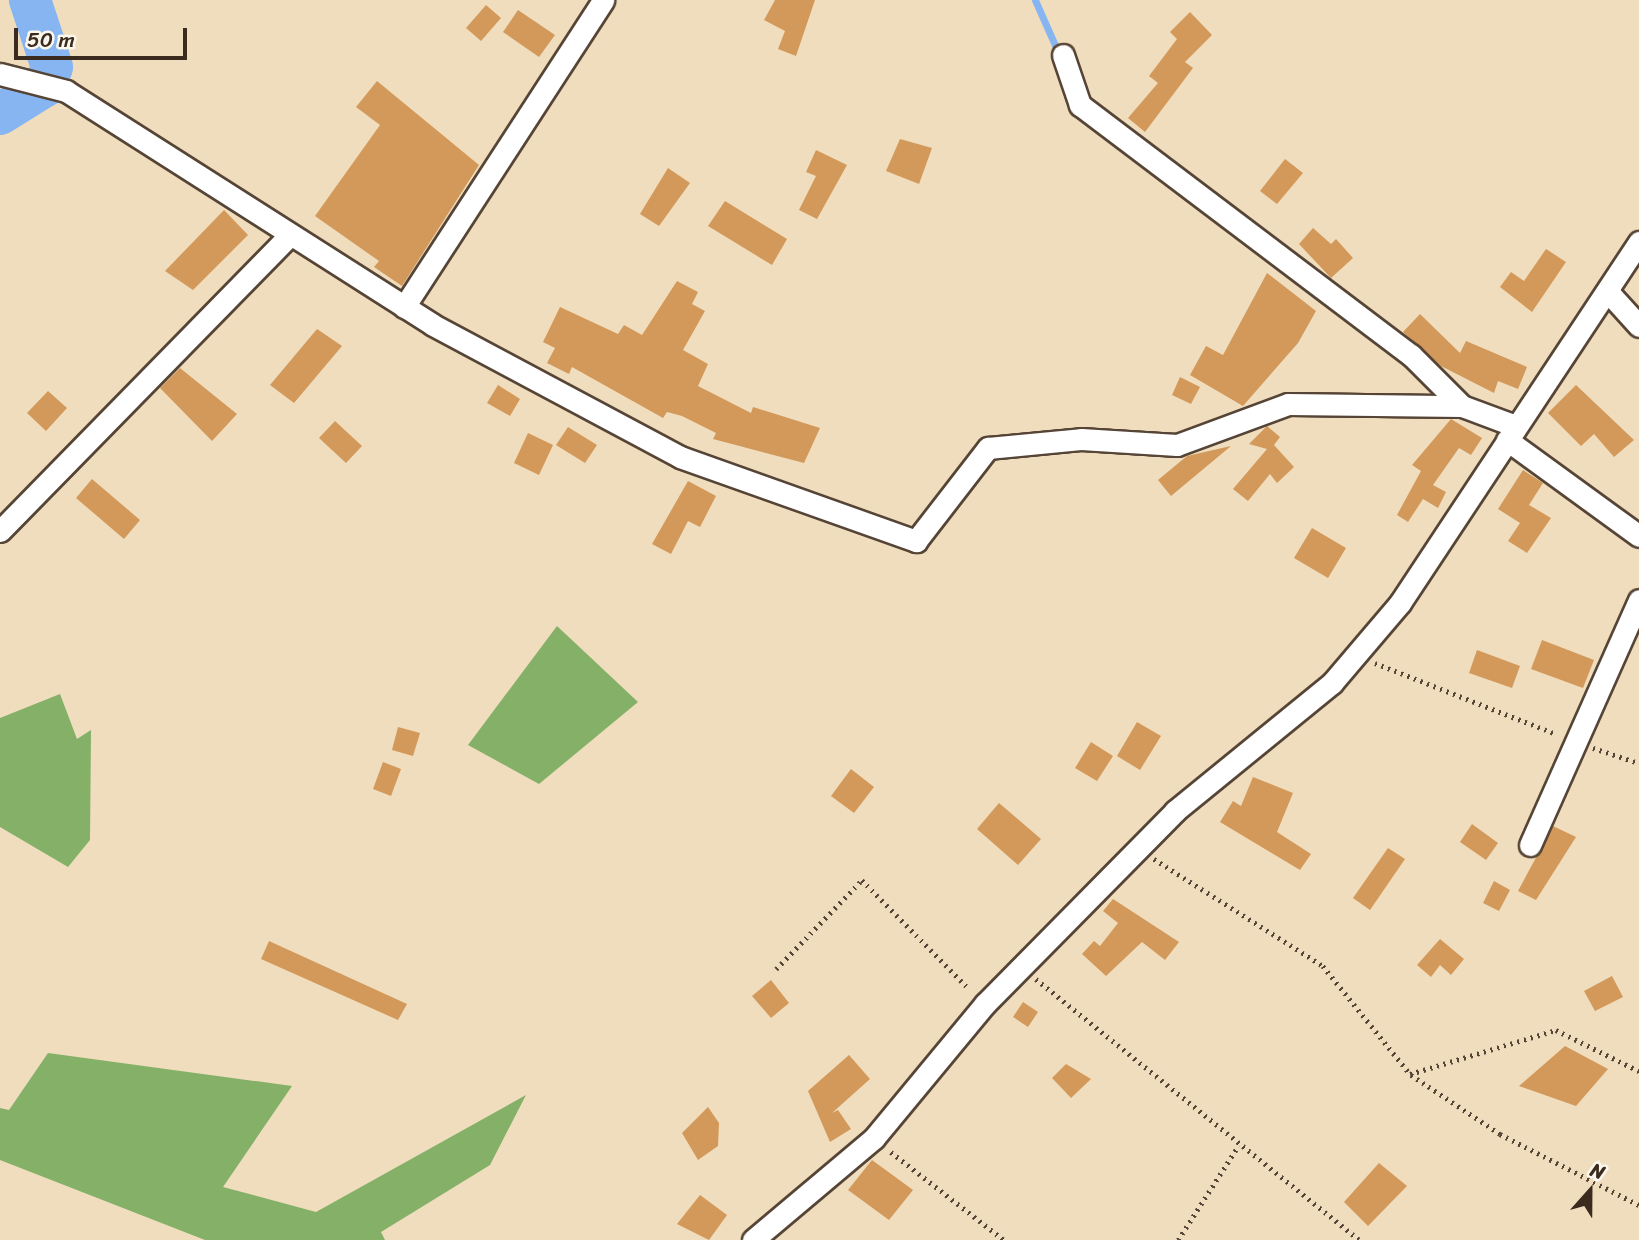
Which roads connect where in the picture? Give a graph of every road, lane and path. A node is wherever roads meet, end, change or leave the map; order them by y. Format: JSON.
{"nodes":[{"id":1,"x":603,"y":0,"type":"edge"},
{"id":2,"x":1063,"y":55,"type":"dead end"},
{"id":3,"x":9,"y":75,"type":"edge"},
{"id":4,"x":289,"y":236,"type":"junction"},
{"id":5,"x":1639,"y":242,"type":"edge"},
{"id":6,"x":1610,"y":294,"type":"junction"},
{"id":7,"x":404,"y":307,"type":"junction"},
{"id":8,"x":1639,"y":326,"type":"edge"},
{"id":9,"x":1462,"y":406,"type":"junction"},
{"id":10,"x":1510,"y":433,"type":"junction"},
{"id":11,"x":1637,"y":530,"type":"edge"},
{"id":12,"x":0,"y":531,"type":"edge"},
{"id":13,"x":1639,"y":600,"type":"edge"},
{"id":14,"x":1355,"y":655,"type":"junction"},
{"id":15,"x":1574,"y":741,"type":"junction"},
{"id":16,"x":1639,"y":764,"type":"edge"},
{"id":17,"x":1530,"y":845,"type":"dead end"},
{"id":18,"x":1142,"y":850,"type":"junction"},
{"id":19,"x":776,"y":969,"type":"dead end"},
{"id":20,"x":1025,"y":970,"type":"junction"},
{"id":21,"x":985,"y":1004,"type":"junction"},
{"id":22,"x":1639,"y":1071,"type":"edge"},
{"id":23,"x":1410,"y":1074,"type":"junction"},
{"id":24,"x":874,"y":1138,"type":"junction"},
{"id":25,"x":1238,"y":1146,"type":"junction"},
{"id":26,"x":1639,"y":1205,"type":"edge"},
{"id":27,"x":753,"y":1240,"type":"edge"},
{"id":28,"x":1004,"y":1240,"type":"edge"},
{"id":29,"x":1178,"y":1240,"type":"edge"},
{"id":30,"x":1359,"y":1240,"type":"edge"}],
"edges":[{"from":1,"to":7,"type":"street"},
{"from":2,"to":9,"type":"street"},
{"from":3,"to":4,"type":"street"},
{"from":4,"to":7,"type":"street"},
{"from":4,"to":12,"type":"street"},
{"from":5,"to":6,"type":"street"},
{"from":6,"to":8,"type":"street"},
{"from":6,"to":10,"type":"street"},
{"from":7,"to":9,"type":"street"},
{"from":9,"to":10,"type":"street"},
{"from":10,"to":11,"type":"street"},
{"from":10,"to":14,"type":"street"},
{"from":13,"to":15,"type":"street"},
{"from":14,"to":15,"type":"path"},
{"from":14,"to":18,"type":"street"},
{"from":15,"to":16,"type":"path"},
{"from":15,"to":17,"type":"street"},
{"from":18,"to":20,"type":"street"},
{"from":18,"to":23,"type":"path"},
{"from":19,"to":21,"type":"path"},
{"from":20,"to":21,"type":"street"},
{"from":20,"to":25,"type":"path"},
{"from":21,"to":24,"type":"street"},
{"from":22,"to":23,"type":"path"},
{"from":23,"to":26,"type":"path"},
{"from":24,"to":27,"type":"street"},
{"from":24,"to":28,"type":"path"},
{"from":25,"to":29,"type":"path"},
{"from":25,"to":30,"type":"path"}]}
